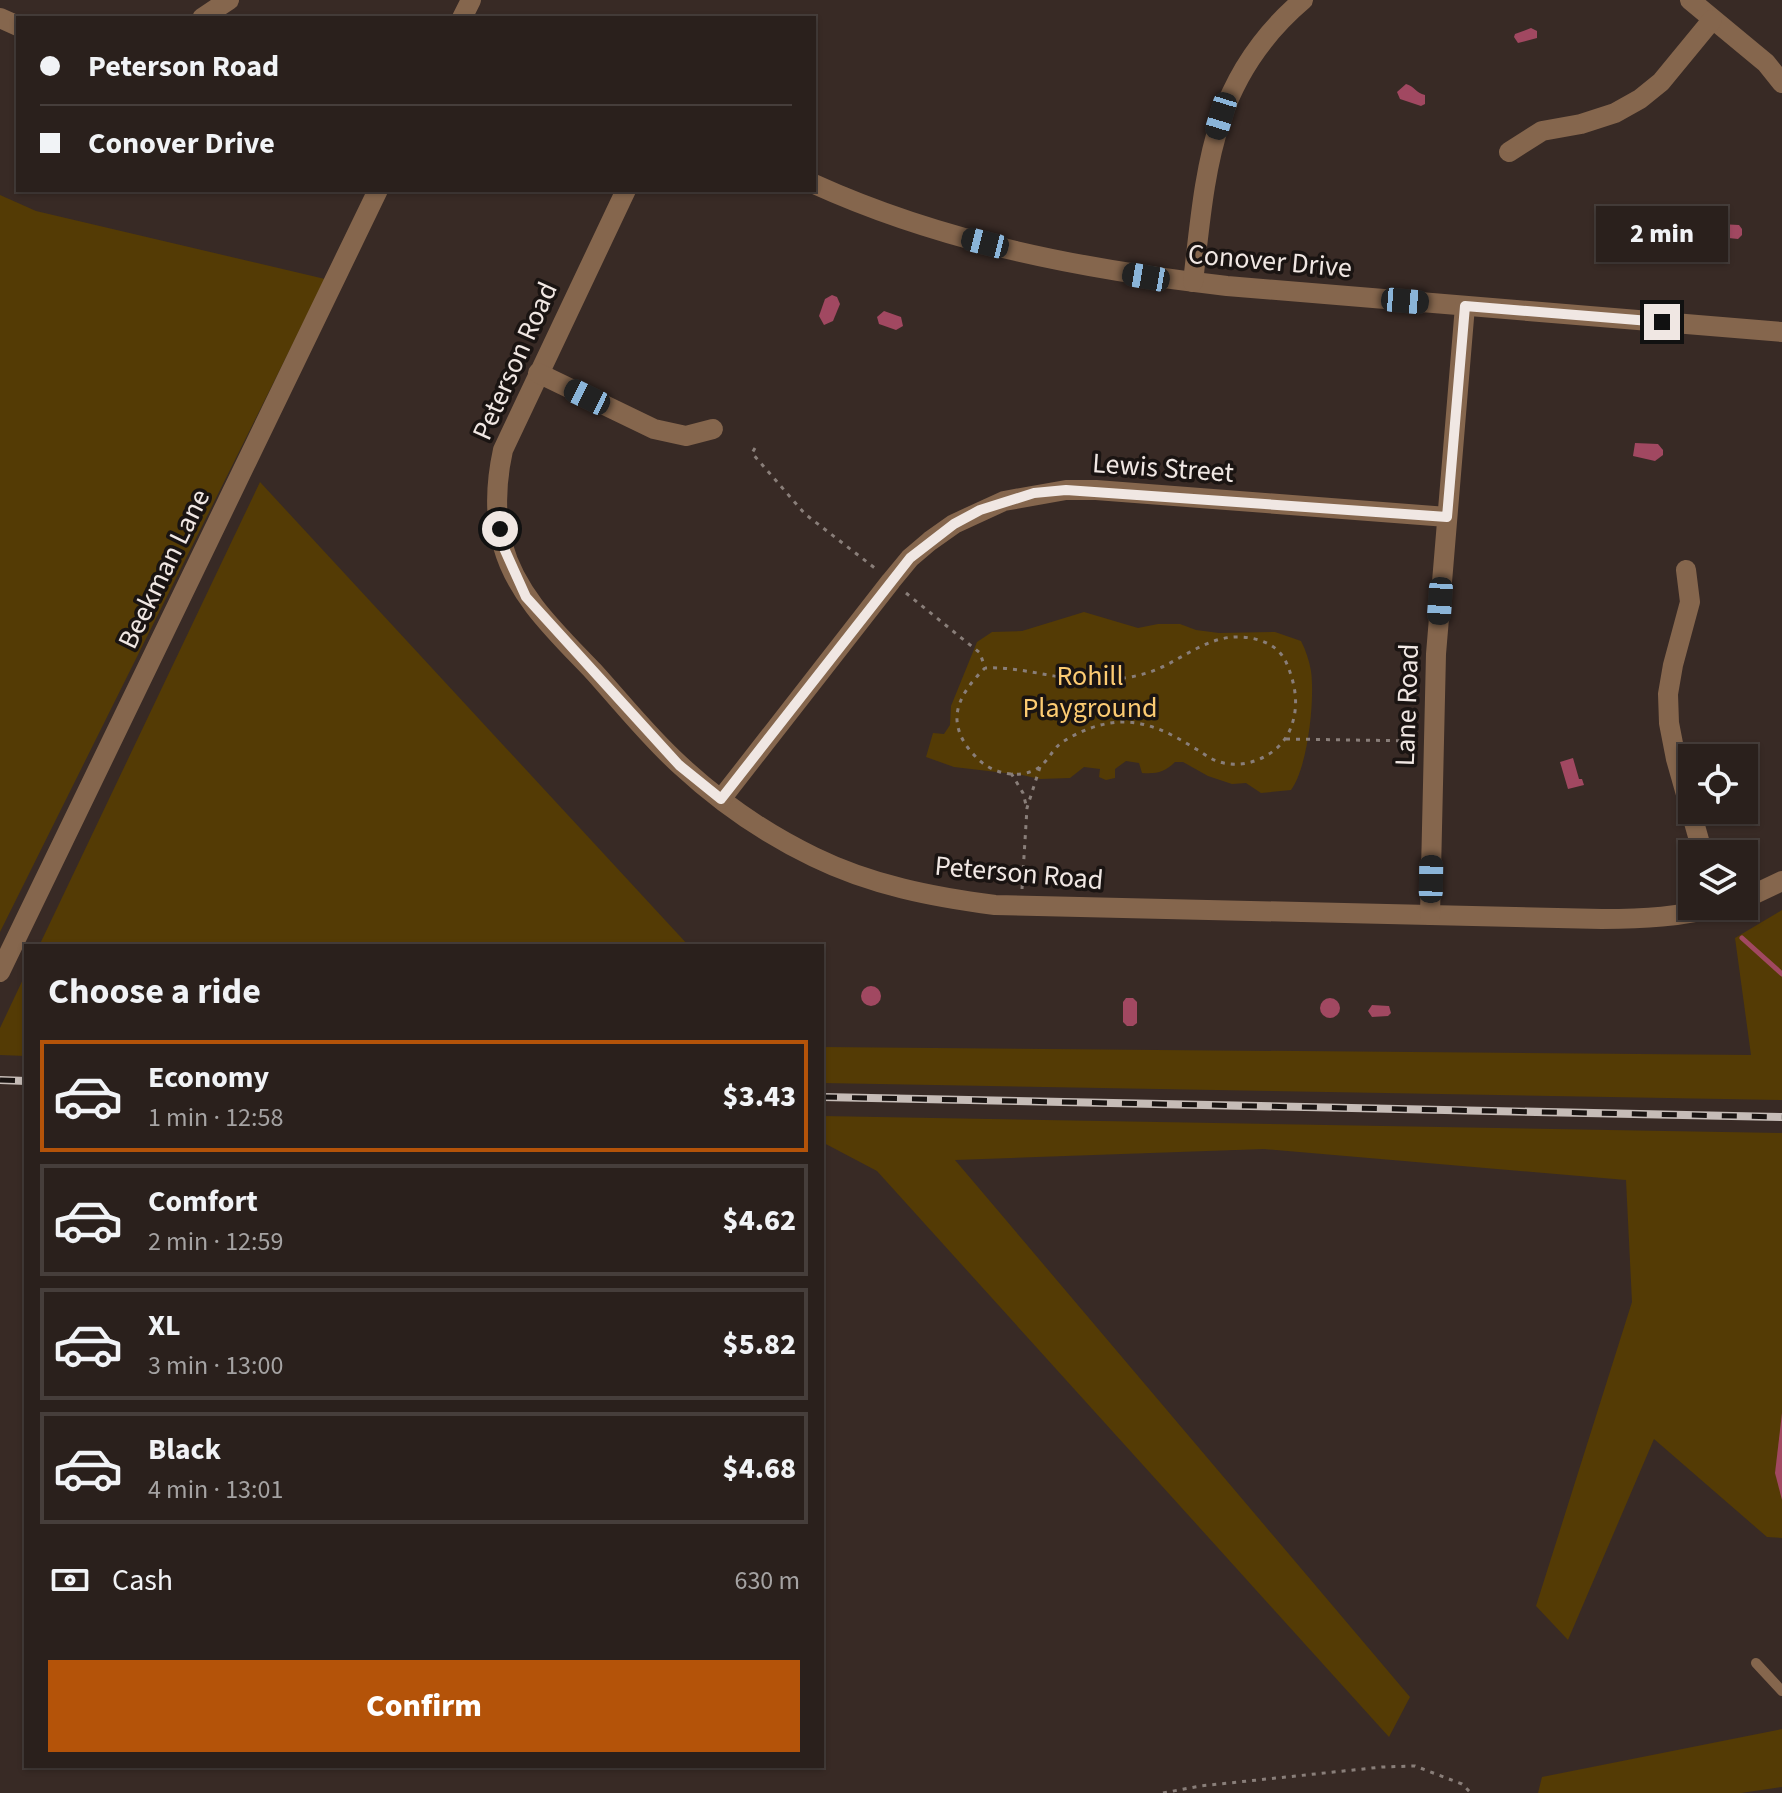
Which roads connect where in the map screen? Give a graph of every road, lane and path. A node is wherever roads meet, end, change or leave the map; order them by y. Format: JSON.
{"nodes":[{"id":1,"x":7,"y":0,"type":"edge"},
{"id":2,"x":229,"y":0,"type":"edge"},
{"id":3,"x":1303,"y":0,"type":"edge"},
{"id":4,"x":1690,"y":0,"type":"edge"},
{"id":5,"x":205,"y":16,"type":"edge"},
{"id":6,"x":0,"y":17,"type":"edge"},
{"id":7,"x":1712,"y":20,"type":"junction"},
{"id":8,"x":1782,"y":83,"type":"edge"},
{"id":9,"x":1509,"y":152,"type":"dead end"},
{"id":10,"x":816,"y":185,"type":"edge"},
{"id":11,"x":377,"y":192,"type":"edge"},
{"id":12,"x":625,"y":192,"type":"edge"},
{"id":13,"x":1193,"y":282,"type":"junction"},
{"id":14,"x":1465,"y":306,"type":"junction"},
{"id":15,"x":1782,"y":332,"type":"edge"},
{"id":16,"x":538,"y":373,"type":"junction"},
{"id":17,"x":713,"y":429,"type":"dead end"},
{"id":18,"x":755,"y":448,"type":"dead end"},
{"id":19,"x":1447,"y":517,"type":"junction"},
{"id":20,"x":1686,"y":570,"type":"dead end"},
{"id":21,"x":879,"y":572,"type":"dead end"},
{"id":22,"x":903,"y":590,"type":"dead end"},
{"id":23,"x":985,"y":668,"type":"junction"},
{"id":24,"x":1286,"y":739,"type":"junction"},
{"id":25,"x":1417,"y":741,"type":"dead end"},
{"id":26,"x":1040,"y":767,"type":"junction"},
{"id":27,"x":1011,"y":773,"type":"junction"},
{"id":28,"x":721,"y":799,"type":"junction"},
{"id":29,"x":1027,"y":808,"type":"junction"},
{"id":30,"x":1699,"y":840,"type":"edge"},
{"id":31,"x":1782,"y":881,"type":"edge"},
{"id":32,"x":1022,"y":890,"type":"dead end"},
{"id":33,"x":1758,"y":892,"type":"edge"},
{"id":34,"x":1430,"y":915,"type":"junction"},
{"id":35,"x":1678,"y":916,"type":"edge"},
{"id":36,"x":0,"y":972,"type":"edge"},
{"id":37,"x":1756,"y":1663,"type":"dead end"},
{"id":38,"x":1782,"y":1691,"type":"edge"},
{"id":39,"x":1163,"y":1793,"type":"edge"},
{"id":40,"x":1471,"y":1793,"type":"edge"}],
"edges":[{"from":1,"to":6,"type":"street"},
{"from":2,"to":5,"type":"street"},
{"from":3,"to":13,"type":"street"},
{"from":4,"to":7,"type":"street"},
{"from":7,"to":8,"type":"street"},
{"from":7,"to":9,"type":"street"},
{"from":10,"to":13,"type":"street","name":"Conover Drive"},
{"from":11,"to":36,"type":"street","name":"Beekman Lane"},
{"from":12,"to":16,"type":"street","name":"Peterson Road"},
{"from":13,"to":14,"type":"street","name":"Conover Drive"},
{"from":14,"to":15,"type":"street","name":"Conover Drive"},
{"from":14,"to":19,"type":"street","name":"Lane Road"},
{"from":16,"to":17,"type":"street"},
{"from":16,"to":28,"type":"street","name":"Peterson Road"},
{"from":18,"to":21,"type":"path"},
{"from":19,"to":28,"type":"street","name":"Lewis Street"},
{"from":19,"to":34,"type":"street","name":"Lane Road"},
{"from":20,"to":30,"type":"street"},
{"from":22,"to":23,"type":"path"},
{"from":23,"to":24,"type":"path"},
{"from":23,"to":27,"type":"path"},
{"from":24,"to":25,"type":"path"},
{"from":24,"to":26,"type":"path"},
{"from":26,"to":27,"type":"path"},
{"from":26,"to":29,"type":"path"},
{"from":27,"to":29,"type":"path"},
{"from":28,"to":34,"type":"street","name":"Peterson Road"},
{"from":29,"to":32,"type":"path"},
{"from":31,"to":33,"type":"street"},
{"from":34,"to":35,"type":"street","name":"Peterson Road"},
{"from":37,"to":38,"type":"lane"},
{"from":39,"to":40,"type":"path"}]}
